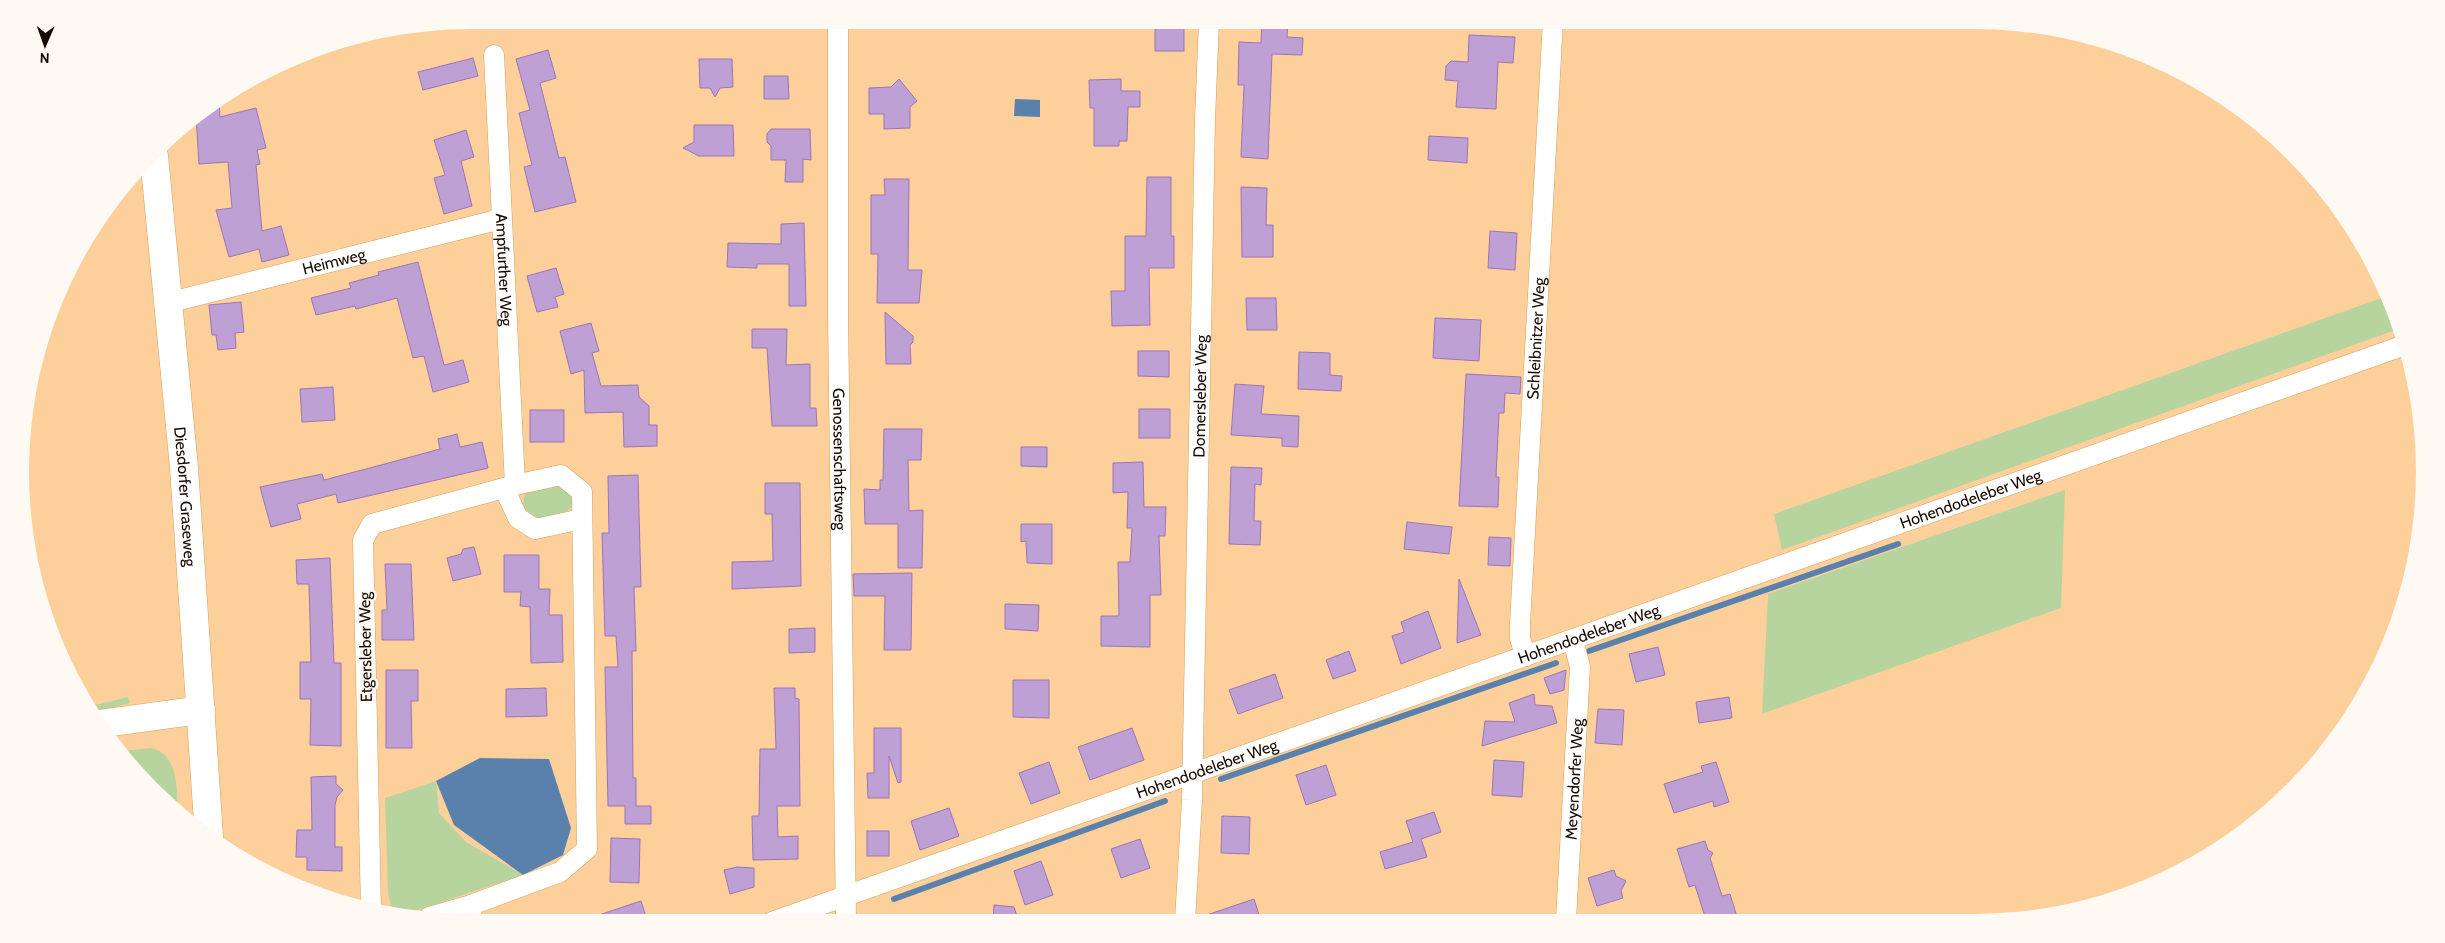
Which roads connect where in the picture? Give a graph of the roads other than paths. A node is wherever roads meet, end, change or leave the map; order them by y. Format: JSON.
{"nodes":[{"id":1,"x":838,"y":29,"type":"edge"},
{"id":2,"x":1209,"y":29,"type":"edge"},
{"id":3,"x":1553,"y":29,"type":"edge"},
{"id":4,"x":494,"y":56,"type":"dead end"},
{"id":5,"x":155,"y":162,"type":"edge"},
{"id":6,"x":501,"y":219,"type":"junction"},
{"id":7,"x":167,"y":303,"type":"junction"},
{"id":8,"x":2398,"y":347,"type":"edge"},
{"id":9,"x":510,"y":486,"type":"junction"},
{"id":10,"x":582,"y":519,"type":"junction"},
{"id":11,"x":1573,"y":640,"type":"junction"},
{"id":12,"x":1526,"y":656,"type":"junction"},
{"id":13,"x":201,"y":710,"type":"junction"},
{"id":14,"x":107,"y":723,"type":"edge"},
{"id":15,"x":1192,"y":773,"type":"junction"},
{"id":16,"x":208,"y":827,"type":"edge"},
{"id":17,"x":845,"y":896,"type":"junction"},
{"id":18,"x":372,"y":903,"type":"edge"},
{"id":19,"x":472,"y":914,"type":"edge"},
{"id":20,"x":794,"y":914,"type":"edge"},
{"id":21,"x":846,"y":914,"type":"edge"},
{"id":22,"x":1186,"y":914,"type":"edge"},
{"id":23,"x":1566,"y":914,"type":"edge"}],
"edges":[{"from":1,"to":17,"type":"street","name":"Genossenschaftsweg"},
{"from":2,"to":15,"type":"street","name":"Domersleber Weg"},
{"from":3,"to":12,"type":"street","name":"Schleibnitzer Weg"},
{"from":4,"to":6,"type":"street","name":"Ampfurther Weg"},
{"from":5,"to":7,"type":"main road","name":"Diesdorfer Graseweg"},
{"from":6,"to":7,"type":"street","name":"Heimweg"},
{"from":6,"to":9,"type":"street","name":"Ampfurther Weg"},
{"from":7,"to":13,"type":"main road","name":"Diesdorfer Graseweg"},
{"from":8,"to":11,"type":"street","name":"Hohendodeleber Weg"},
{"from":9,"to":10,"type":"street"},
{"from":9,"to":10,"type":"street","name":"Etgersleber Weg"},
{"from":9,"to":18,"type":"street","name":"Etgersleber Weg"},
{"from":10,"to":19,"type":"street","name":"Etgersleber Weg"},
{"from":11,"to":12,"type":"street","name":"Hohendodeleber Weg"},
{"from":11,"to":23,"type":"street","name":"Meyendorfer Weg"},
{"from":12,"to":15,"type":"street","name":"Hohendodeleber Weg"},
{"from":13,"to":14,"type":"main road"},
{"from":13,"to":16,"type":"main road","name":"Diesdorfer Graseweg"},
{"from":15,"to":17,"type":"street","name":"Hohendodeleber Weg"},
{"from":15,"to":22,"type":"street","name":"Domersleber Weg"},
{"from":17,"to":20,"type":"street","name":"Hohendodeleber Weg"},
{"from":17,"to":21,"type":"street","name":"Genossenschaftsweg"}]}
